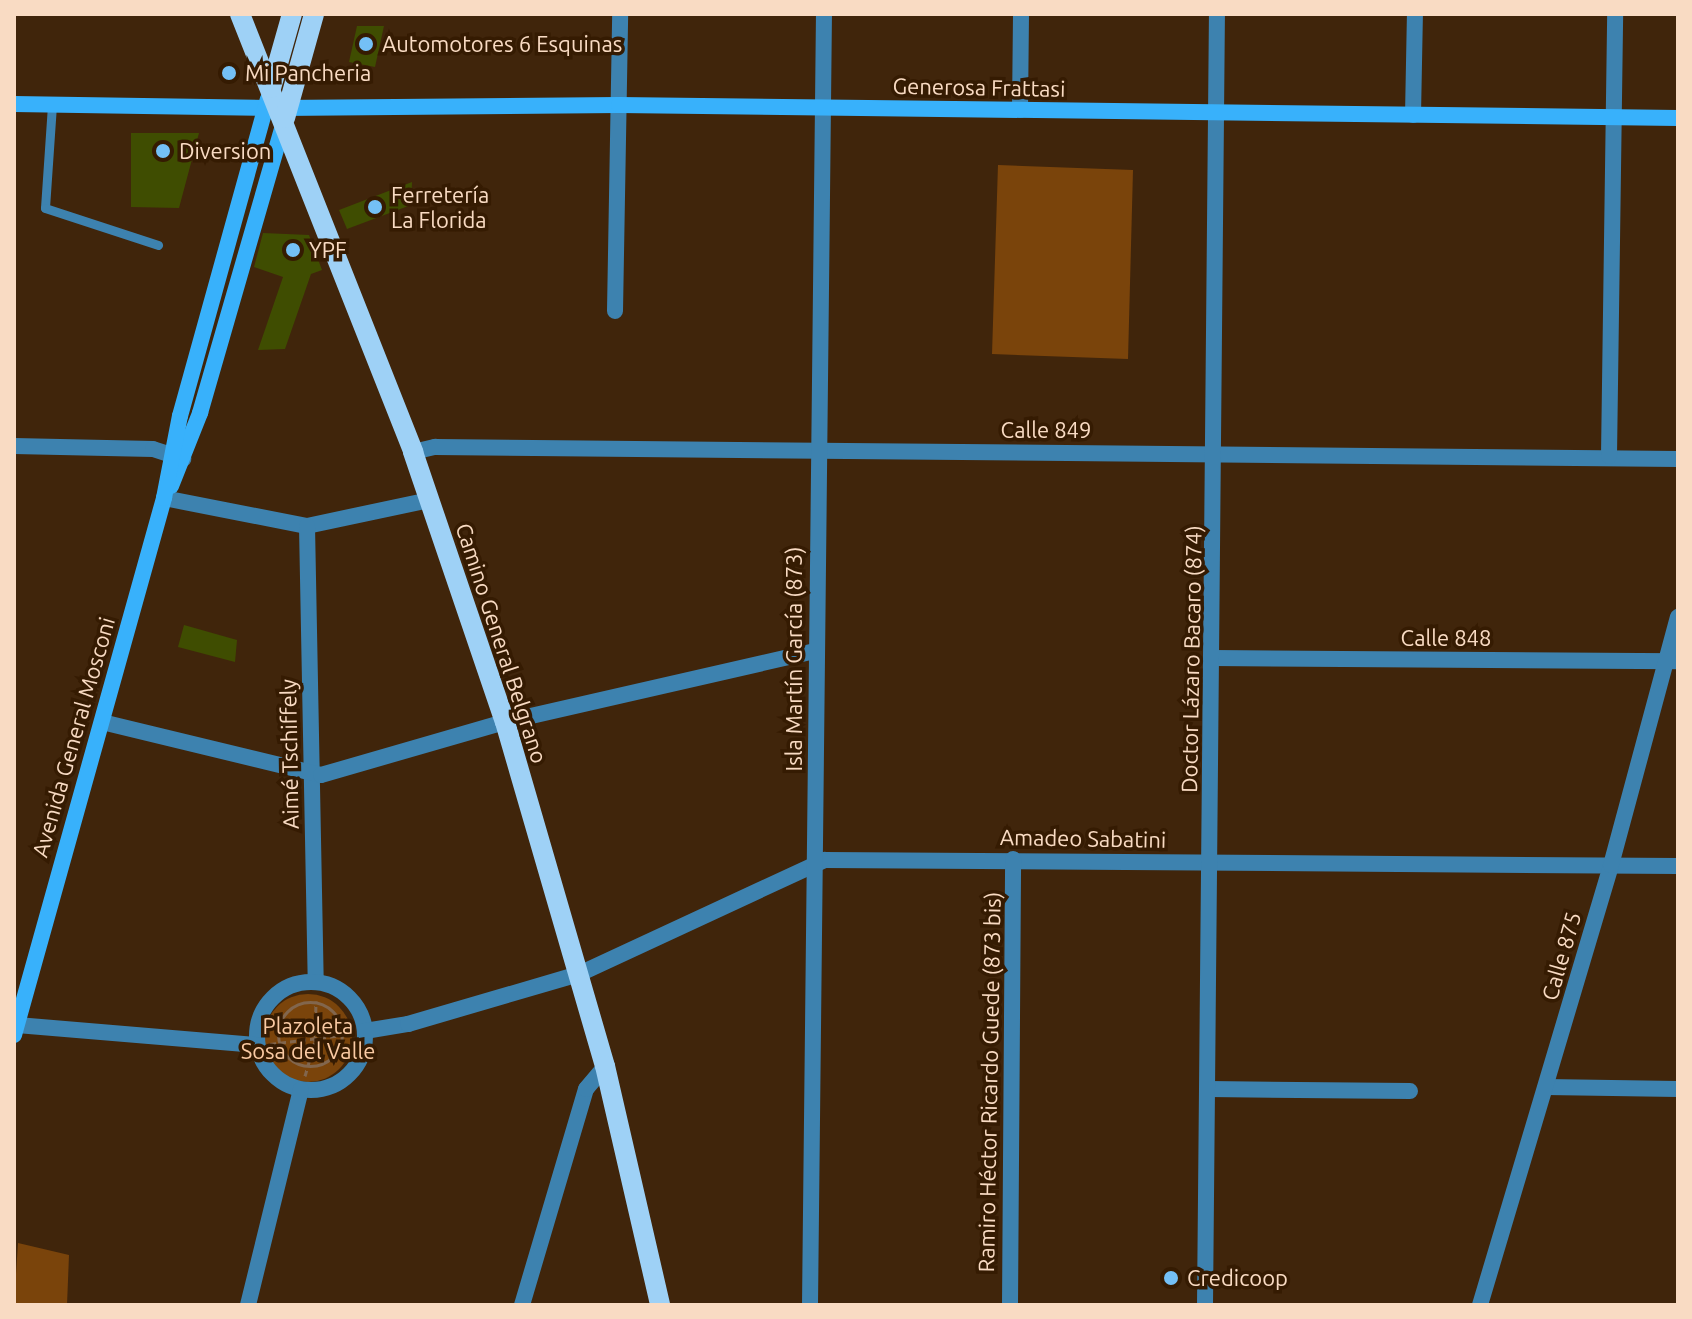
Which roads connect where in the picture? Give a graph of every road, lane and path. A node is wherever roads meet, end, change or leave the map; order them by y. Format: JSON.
{"nodes":[{"id":1,"x":240,"y":14,"type":"edge"},
{"id":2,"x":292,"y":14,"type":"edge"},
{"id":3,"x":314,"y":14,"type":"edge"},
{"id":4,"x":620,"y":14,"type":"edge"},
{"id":5,"x":824,"y":14,"type":"edge"},
{"id":6,"x":1021,"y":14,"type":"edge"},
{"id":7,"x":1217,"y":14,"type":"edge"},
{"id":8,"x":1415,"y":14,"type":"edge"},
{"id":9,"x":1615,"y":14,"type":"edge"},
{"id":10,"x":14,"y":104,"type":"edge"},
{"id":11,"x":52,"y":105,"type":"junction"},
{"id":12,"x":619,"y":105,"type":"junction"},
{"id":13,"x":278,"y":106,"type":"junction"},
{"id":14,"x":823,"y":107,"type":"junction"},
{"id":15,"x":1020,"y":110,"type":"junction"},
{"id":16,"x":1216,"y":112,"type":"junction"},
{"id":17,"x":1413,"y":115,"type":"junction"},
{"id":18,"x":1614,"y":118,"type":"junction"},
{"id":19,"x":1678,"y":118,"type":"edge"},
{"id":20,"x":158,"y":245,"type":"dead end"},
{"id":21,"x":615,"y":311,"type":"dead end"},
{"id":22,"x":14,"y":446,"type":"edge"},
{"id":23,"x":818,"y":451,"type":"junction"},
{"id":24,"x":413,"y":452,"type":"junction"},
{"id":25,"x":1215,"y":453,"type":"junction"},
{"id":26,"x":178,"y":456,"type":"junction"},
{"id":27,"x":1609,"y":456,"type":"junction"},
{"id":28,"x":1678,"y":459,"type":"edge"},
{"id":29,"x":164,"y":498,"type":"junction"},
{"id":30,"x":429,"y":500,"type":"junction"},
{"id":31,"x":307,"y":526,"type":"junction"},
{"id":32,"x":1678,"y":617,"type":"edge"},
{"id":33,"x":815,"y":651,"type":"junction"},
{"id":34,"x":1213,"y":658,"type":"junction"},
{"id":35,"x":1672,"y":661,"type":"edge"},
{"id":36,"x":102,"y":722,"type":"junction"},
{"id":37,"x":505,"y":722,"type":"junction"},
{"id":38,"x":311,"y":776,"type":"junction"},
{"id":39,"x":1013,"y":859,"type":"junction"},
{"id":40,"x":1210,"y":861,"type":"junction"},
{"id":41,"x":817,"y":863,"type":"junction"},
{"id":42,"x":1611,"y":865,"type":"junction"},
{"id":43,"x":1678,"y":866,"type":"edge"},
{"id":44,"x":579,"y":974,"type":"junction"},
{"id":45,"x":316,"y":981,"type":"junction"},
{"id":46,"x":18,"y":1001,"type":"edge"},
{"id":47,"x":316,"y":1003,"type":"junction"},
{"id":48,"x":16,"y":1030,"type":"edge"},
{"id":49,"x":365,"y":1031,"type":"junction"},
{"id":50,"x":341,"y":1036,"type":"junction"},
{"id":51,"x":315,"y":1042,"type":"junction"},
{"id":52,"x":280,"y":1044,"type":"junction"},
{"id":53,"x":257,"y":1045,"type":"junction"},
{"id":54,"x":308,"y":1065,"type":"junction"},
{"id":55,"x":605,"y":1066,"type":"junction"},
{"id":56,"x":1546,"y":1087,"type":"junction"},
{"id":57,"x":301,"y":1089,"type":"junction"},
{"id":58,"x":1209,"y":1089,"type":"junction"},
{"id":59,"x":1678,"y":1089,"type":"edge"},
{"id":60,"x":1410,"y":1091,"type":"dead end"},
{"id":61,"x":248,"y":1305,"type":"edge"},
{"id":62,"x":522,"y":1305,"type":"edge"},
{"id":63,"x":660,"y":1305,"type":"edge"},
{"id":64,"x":810,"y":1305,"type":"edge"},
{"id":65,"x":1010,"y":1305,"type":"edge"},
{"id":66,"x":1205,"y":1305,"type":"edge"},
{"id":67,"x":1480,"y":1305,"type":"edge"}],
"edges":[{"from":1,"to":13,"type":"main road","name":"Camino General Belgrano"},
{"from":2,"to":13,"type":"main road","name":"Avenida General Mosconi"},
{"from":3,"to":13,"type":"main road","name":"Avenida General Mosconi"},
{"from":4,"to":12,"type":"street"},
{"from":5,"to":14,"type":"street","name":"Isla Martín García (873)"},
{"from":6,"to":15,"type":"street"},
{"from":7,"to":16,"type":"street","name":"Doctor Lázaro Bacaro (874)"},
{"from":8,"to":17,"type":"street"},
{"from":9,"to":18,"type":"street"},
{"from":10,"to":11,"type":"main road","name":"Generosa Frattasi"},
{"from":11,"to":13,"type":"main road","name":"Generosa Frattasi"},
{"from":11,"to":20,"type":"lane"},
{"from":12,"to":13,"type":"main road","name":"Generosa Frattasi"},
{"from":12,"to":14,"type":"main road","name":"Generosa Frattasi"},
{"from":12,"to":21,"type":"street"},
{"from":13,"to":24,"type":"main road","name":"Camino General Belgrano"},
{"from":13,"to":26,"type":"main road","name":"Avenida General Mosconi"},
{"from":14,"to":15,"type":"main road","name":"Generosa Frattasi"},
{"from":14,"to":23,"type":"street","name":"Isla Martín García (873)"},
{"from":15,"to":16,"type":"main road","name":"Generosa Frattasi"},
{"from":16,"to":17,"type":"main road","name":"Generosa Frattasi"},
{"from":16,"to":25,"type":"street","name":"Doctor Lázaro Bacaro (874)"},
{"from":17,"to":18,"type":"main road","name":"Generosa Frattasi"},
{"from":18,"to":19,"type":"main road","name":"Generosa Frattasi"},
{"from":18,"to":27,"type":"street"},
{"from":22,"to":26,"type":"street"},
{"from":23,"to":24,"type":"street","name":"Calle 849"},
{"from":23,"to":25,"type":"street","name":"Calle 849"},
{"from":23,"to":33,"type":"street","name":"Isla Martín García (873)"},
{"from":24,"to":30,"type":"main road","name":"Camino General Belgrano"},
{"from":25,"to":27,"type":"street","name":"Calle 849"},
{"from":25,"to":34,"type":"street","name":"Doctor Lázaro Bacaro (874)"},
{"from":26,"to":29,"type":"main road","name":"Avenida General Mosconi"},
{"from":27,"to":28,"type":"street","name":"Calle 849"},
{"from":29,"to":31,"type":"street"},
{"from":29,"to":36,"type":"main road","name":"Avenida General Mosconi"},
{"from":30,"to":31,"type":"street"},
{"from":30,"to":37,"type":"main road","name":"Camino General Belgrano"},
{"from":31,"to":38,"type":"street","name":"Aimé Tschiffely"},
{"from":32,"to":35,"type":"street","name":"Calle 875"},
{"from":33,"to":37,"type":"street"},
{"from":33,"to":41,"type":"street","name":"Isla Martín García (873)"},
{"from":34,"to":35,"type":"street","name":"Calle 848"},
{"from":34,"to":40,"type":"street","name":"Doctor Lázaro Bacaro (874)"},
{"from":35,"to":42,"type":"street","name":"Calle 875"},
{"from":36,"to":38,"type":"street"},
{"from":36,"to":46,"type":"main road","name":"Avenida General Mosconi"},
{"from":37,"to":38,"type":"street"},
{"from":37,"to":44,"type":"main road","name":"Camino General Belgrano"},
{"from":38,"to":45,"type":"street","name":"Aimé Tschiffely"},
{"from":39,"to":40,"type":"street","name":"Amadeo Sabatini"},
{"from":39,"to":41,"type":"street","name":"Amadeo Sabatini"},
{"from":39,"to":65,"type":"street","name":"Ramiro Héctor Ricardo Guede (873 bis)"},
{"from":40,"to":42,"type":"street","name":"Amadeo Sabatini"},
{"from":40,"to":58,"type":"street","name":"Doctor Lázaro Bacaro (874)"},
{"from":41,"to":44,"type":"street","name":"Amadeo Sabatini"},
{"from":41,"to":64,"type":"street","name":"Isla Martín García (873)"},
{"from":42,"to":43,"type":"street","name":"Amadeo Sabatini"},
{"from":42,"to":56,"type":"street","name":"Calle 875"},
{"from":44,"to":49,"type":"street","name":"Amadeo Sabatini"},
{"from":44,"to":55,"type":"main road","name":"Camino General Belgrano"},
{"from":45,"to":47,"type":"path"},
{"from":45,"to":49,"type":"street"},
{"from":45,"to":53,"type":"street"},
{"from":46,"to":48,"type":"main road","name":"Avenida General Mosconi"},
{"from":47,"to":50,"type":"path"},
{"from":47,"to":51,"type":"path"},
{"from":47,"to":52,"type":"path"},
{"from":48,"to":53,"type":"street"},
{"from":49,"to":50,"type":"path"},
{"from":49,"to":57,"type":"street"},
{"from":50,"to":51,"type":"path"},
{"from":50,"to":54,"type":"path"},
{"from":51,"to":52,"type":"path"},
{"from":51,"to":54,"type":"path"},
{"from":52,"to":53,"type":"path"},
{"from":52,"to":54,"type":"path"},
{"from":53,"to":57,"type":"street"},
{"from":54,"to":57,"type":"path"},
{"from":55,"to":62,"type":"street"},
{"from":55,"to":63,"type":"main road","name":"Camino General Belgrano"},
{"from":56,"to":59,"type":"street"},
{"from":56,"to":67,"type":"street","name":"Calle 875"},
{"from":57,"to":61,"type":"street"},
{"from":58,"to":60,"type":"street"},
{"from":58,"to":66,"type":"street","name":"Doctor Lázaro Bacaro (874)"}]}
